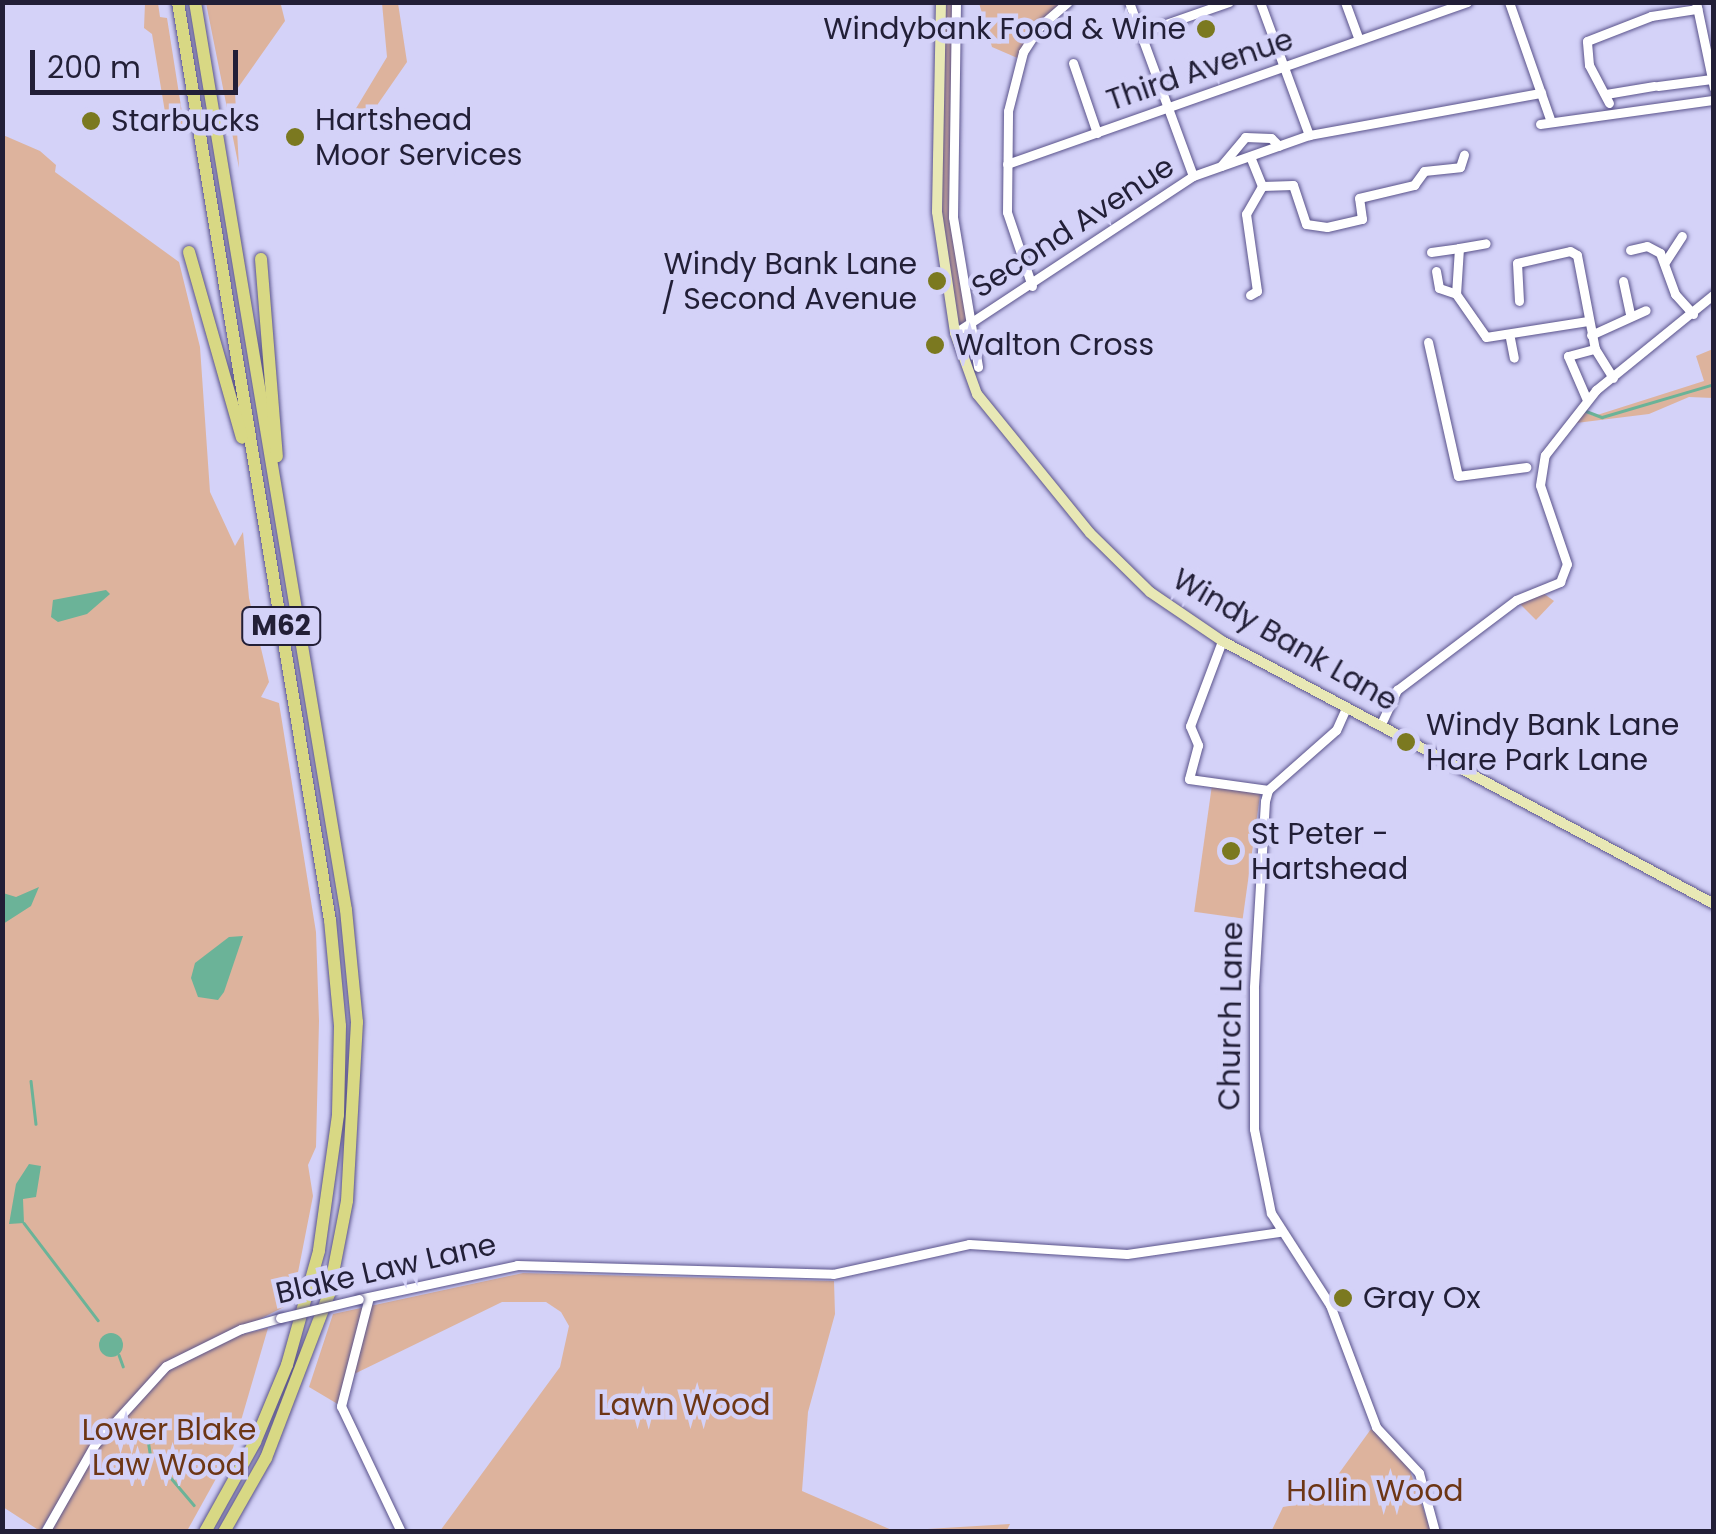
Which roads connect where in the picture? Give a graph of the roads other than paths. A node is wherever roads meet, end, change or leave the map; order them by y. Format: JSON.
{"nodes":[{"id":1,"x":178,"y":2,"type":"edge"},
{"id":2,"x":195,"y":2,"type":"edge"},
{"id":3,"x":941,"y":2,"type":"edge"},
{"id":4,"x":956,"y":2,"type":"edge"},
{"id":5,"x":1068,"y":2,"type":"edge"},
{"id":6,"x":1130,"y":2,"type":"edge"},
{"id":7,"x":1229,"y":2,"type":"edge"},
{"id":8,"x":1260,"y":2,"type":"edge"},
{"id":9,"x":1345,"y":2,"type":"edge"},
{"id":10,"x":1429,"y":2,"type":"edge"},
{"id":11,"x":1467,"y":2,"type":"edge"},
{"id":12,"x":1509,"y":2,"type":"edge"},
{"id":13,"x":1696,"y":6,"type":"edge"},
{"id":14,"x":1433,"y":14,"type":"junction"},
{"id":15,"x":1140,"y":33,"type":"junction"},
{"id":16,"x":1709,"y":37,"type":"edge"},
{"id":17,"x":1358,"y":40,"type":"junction"},
{"id":18,"x":1073,"y":63,"type":"dead end"},
{"id":19,"x":1283,"y":67,"type":"junction"},
{"id":20,"x":1712,"y":83,"type":"edge"},
{"id":21,"x":1541,"y":93,"type":"junction"},
{"id":22,"x":1714,"y":100,"type":"edge"},
{"id":23,"x":1167,"y":108,"type":"junction"},
{"id":24,"x":1097,"y":132,"type":"junction"},
{"id":25,"x":1309,"y":136,"type":"junction"},
{"id":26,"x":1279,"y":146,"type":"junction"},
{"id":27,"x":1464,"y":155,"type":"dead end"},
{"id":28,"x":1250,"y":156,"type":"junction"},
{"id":29,"x":1007,"y":164,"type":"junction"},
{"id":30,"x":1220,"y":166,"type":"junction"},
{"id":31,"x":1192,"y":176,"type":"junction"},
{"id":32,"x":1262,"y":186,"type":"junction"},
{"id":33,"x":1682,"y":236,"type":"dead end"},
{"id":34,"x":1486,"y":243,"type":"dead end"},
{"id":35,"x":1460,"y":248,"type":"junction"},
{"id":36,"x":1630,"y":250,"type":"dead end"},
{"id":37,"x":189,"y":252,"type":"dead end"},
{"id":38,"x":1431,"y":252,"type":"dead end"},
{"id":39,"x":261,"y":259,"type":"dead end"},
{"id":40,"x":1665,"y":262,"type":"junction"},
{"id":41,"x":1436,"y":271,"type":"dead end"},
{"id":42,"x":1624,"y":281,"type":"dead end"},
{"id":43,"x":1032,"y":286,"type":"junction"},
{"id":44,"x":1456,"y":294,"type":"junction"},
{"id":45,"x":1714,"y":294,"type":"edge"},
{"id":46,"x":1250,"y":295,"type":"dead end"},
{"id":47,"x":1518,"y":301,"type":"dead end"},
{"id":48,"x":1646,"y":310,"type":"dead end"},
{"id":49,"x":1630,"y":314,"type":"junction"},
{"id":50,"x":1693,"y":314,"type":"junction"},
{"id":51,"x":1588,"y":321,"type":"junction"},
{"id":52,"x":967,"y":326,"type":"junction"},
{"id":53,"x":954,"y":333,"type":"junction"},
{"id":54,"x":1591,"y":335,"type":"junction"},
{"id":55,"x":1510,"y":338,"type":"junction"},
{"id":56,"x":1428,"y":342,"type":"dead end"},
{"id":57,"x":1595,"y":349,"type":"junction"},
{"id":58,"x":1514,"y":358,"type":"dead end"},
{"id":59,"x":978,"y":367,"type":"dead end"},
{"id":60,"x":1613,"y":378,"type":"junction"},
{"id":61,"x":1587,"y":400,"type":"junction"},
{"id":62,"x":1534,"y":465,"type":"junction"},
{"id":63,"x":262,"y":512,"type":"junction"},
{"id":64,"x":280,"y":518,"type":"junction"},
{"id":65,"x":1222,"y":640,"type":"junction"},
{"id":66,"x":1346,"y":708,"type":"junction"},
{"id":67,"x":1381,"y":724,"type":"junction"},
{"id":68,"x":1268,"y":790,"type":"junction"},
{"id":69,"x":1714,"y":904,"type":"edge"},
{"id":70,"x":1270,"y":1213,"type":"junction"},
{"id":71,"x":1255,"y":1231,"type":"junction"},
{"id":72,"x":1280,"y":1232,"type":"junction"},
{"id":73,"x":364,"y":1298,"type":"junction"},
{"id":74,"x":45,"y":1532,"type":"edge"},
{"id":75,"x":205,"y":1532,"type":"edge"},
{"id":76,"x":224,"y":1532,"type":"edge"},
{"id":77,"x":401,"y":1532,"type":"edge"},
{"id":78,"x":1435,"y":1532,"type":"edge"}],
"edges":[{"from":1,"to":63,"type":"highway","number":"M62"},
{"from":2,"to":64,"type":"highway","number":"M62"},
{"from":3,"to":53,"type":"main road","name":"Windy Bank Lane"},
{"from":4,"to":52,"type":"street"},
{"from":5,"to":29,"type":"street"},
{"from":6,"to":15,"type":"street"},
{"from":7,"to":15,"type":"street"},
{"from":8,"to":19,"type":"street"},
{"from":9,"to":17,"type":"street"},
{"from":10,"to":14,"type":"street"},
{"from":11,"to":14,"type":"street","name":"Third Avenue"},
{"from":12,"to":21,"type":"street"},
{"from":13,"to":16,"type":"street"},
{"from":13,"to":20,"type":"street"},
{"from":14,"to":17,"type":"street","name":"Third Avenue"},
{"from":15,"to":23,"type":"street"},
{"from":16,"to":20,"type":"street"},
{"from":17,"to":19,"type":"street","name":"Third Avenue"},
{"from":18,"to":24,"type":"street"},
{"from":19,"to":23,"type":"street","name":"Third Avenue"},
{"from":19,"to":25,"type":"street"},
{"from":21,"to":22,"type":"street"},
{"from":21,"to":25,"type":"street","name":"Second Avenue"},
{"from":23,"to":24,"type":"street","name":"Third Avenue"},
{"from":23,"to":31,"type":"street"},
{"from":24,"to":29,"type":"street","name":"Third Avenue"},
{"from":25,"to":26,"type":"street","name":"Second Avenue"},
{"from":26,"to":28,"type":"street","name":"Second Avenue"},
{"from":26,"to":30,"type":"street","name":"Second Avenue"},
{"from":27,"to":32,"type":"street"},
{"from":28,"to":30,"type":"street","name":"Second Avenue"},
{"from":28,"to":32,"type":"street"},
{"from":29,"to":43,"type":"street"},
{"from":30,"to":31,"type":"street","name":"Second Avenue"},
{"from":31,"to":43,"type":"street","name":"Second Avenue"},
{"from":32,"to":46,"type":"street"},
{"from":33,"to":40,"type":"street"},
{"from":34,"to":35,"type":"street"},
{"from":35,"to":38,"type":"street"},
{"from":35,"to":44,"type":"street"},
{"from":36,"to":40,"type":"street"},
{"from":37,"to":63,"type":"highway"},
{"from":39,"to":64,"type":"highway"},
{"from":40,"to":50,"type":"street"},
{"from":41,"to":44,"type":"street"},
{"from":42,"to":49,"type":"street"},
{"from":43,"to":52,"type":"street","name":"Second Avenue"},
{"from":44,"to":55,"type":"street"},
{"from":45,"to":50,"type":"street"},
{"from":47,"to":51,"type":"street"},
{"from":48,"to":49,"type":"street"},
{"from":49,"to":54,"type":"street"},
{"from":50,"to":60,"type":"street"},
{"from":51,"to":54,"type":"street"},
{"from":51,"to":55,"type":"street"},
{"from":52,"to":53,"type":"street","name":"Second Avenue"},
{"from":52,"to":59,"type":"street"},
{"from":53,"to":65,"type":"main road","name":"Windy Bank Lane"},
{"from":54,"to":57,"type":"street"},
{"from":55,"to":58,"type":"street"},
{"from":56,"to":62,"type":"street"},
{"from":57,"to":60,"type":"street"},
{"from":57,"to":61,"type":"street"},
{"from":60,"to":61,"type":"street"},
{"from":61,"to":62,"type":"street"},
{"from":62,"to":67,"type":"street"},
{"from":63,"to":75,"type":"highway","number":"M62"},
{"from":64,"to":76,"type":"highway","number":"M62"},
{"from":65,"to":66,"type":"main road","name":"Windy Bank Lane"},
{"from":65,"to":68,"type":"street"},
{"from":66,"to":67,"type":"main road","name":"Windy Bank Lane"},
{"from":66,"to":68,"type":"street"},
{"from":67,"to":69,"type":"main road","name":"Windy Bank Lane"},
{"from":68,"to":70,"type":"street","name":"Church Lane"},
{"from":70,"to":71,"type":"street"},
{"from":70,"to":72,"type":"street","name":"Church Lane"},
{"from":71,"to":72,"type":"street","name":"Blake Law Lane"},
{"from":71,"to":73,"type":"street","name":"Blake Law Lane"},
{"from":72,"to":78,"type":"street","name":"Church Lane"},
{"from":73,"to":74,"type":"street","name":"Blake Law Lane","bridge":true},
{"from":73,"to":77,"type":"street"}]}
